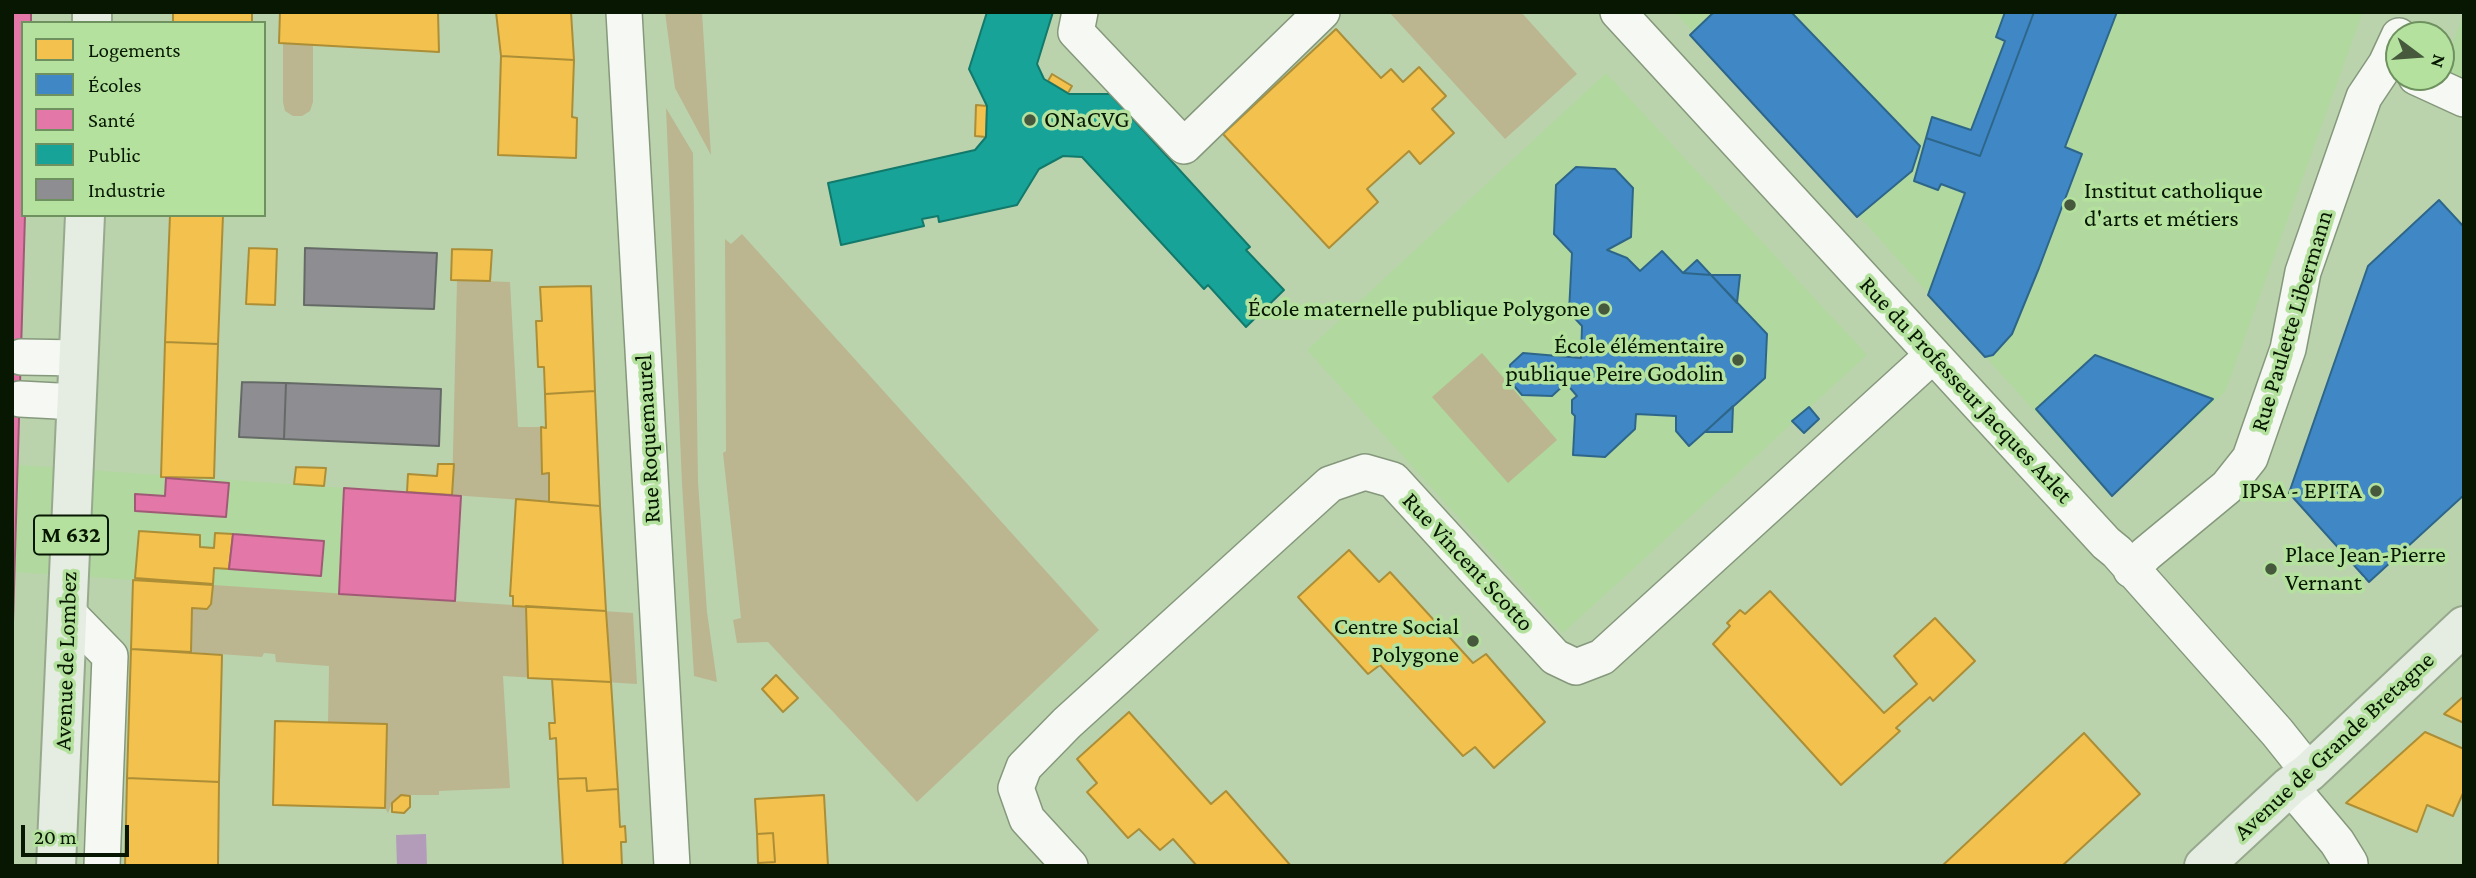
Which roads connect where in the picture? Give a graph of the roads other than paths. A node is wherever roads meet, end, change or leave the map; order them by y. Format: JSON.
{"nodes":[{"id":1,"x":624,"y":12,"type":"edge"},
{"id":2,"x":1080,"y":12,"type":"edge"},
{"id":3,"x":1322,"y":12,"type":"edge"},
{"id":4,"x":1618,"y":12,"type":"edge"},
{"id":5,"x":2385,"y":73,"type":"edge"},
{"id":6,"x":85,"y":217,"type":"edge"},
{"id":7,"x":1933,"y":355,"type":"junction"},
{"id":8,"x":21,"y":357,"type":"dead end"},
{"id":9,"x":79,"y":358,"type":"junction"},
{"id":10,"x":20,"y":398,"type":"dead end"},
{"id":11,"x":77,"y":402,"type":"junction"},
{"id":12,"x":2131,"y":570,"type":"junction"},
{"id":13,"x":68,"y":613,"type":"junction"},
{"id":14,"x":2464,"y":626,"type":"edge"},
{"id":15,"x":2300,"y":779,"type":"junction"},
{"id":16,"x":58,"y":862,"type":"edge"},
{"id":17,"x":2352,"y":865,"type":"edge"},
{"id":18,"x":102,"y":866,"type":"edge"},
{"id":19,"x":672,"y":866,"type":"edge"},
{"id":20,"x":1070,"y":866,"type":"edge"},
{"id":21,"x":2204,"y":866,"type":"edge"}],
"edges":[{"from":1,"to":19,"type":"street","name":"Rue Roquemaurel"},
{"from":2,"to":3,"type":"street"},
{"from":4,"to":7,"type":"street","name":"Rue du Professeur Jacques Arlet"},
{"from":5,"to":12,"type":"street","name":"Rue Paulette Libermann"},
{"from":6,"to":9,"type":"main road","name":"Avenue de Lombez","number":"M 632"},
{"from":7,"to":12,"type":"street","name":"Rue du Professeur Jacques Arlet"},
{"from":7,"to":20,"type":"street","name":"Rue Vincent Scotto"},
{"from":8,"to":9,"type":"street"},
{"from":9,"to":11,"type":"main road","name":"Avenue de Lombez","number":"M 632"},
{"from":10,"to":11,"type":"street"},
{"from":11,"to":13,"type":"main road","name":"Avenue de Lombez","number":"M 632"},
{"from":12,"to":15,"type":"street","name":"Rue du Professeur Jacques Arlet"},
{"from":13,"to":16,"type":"main road","name":"Avenue de Lombez","number":"M 632"},
{"from":13,"to":18,"type":"street"},
{"from":14,"to":15,"type":"main road","name":"Avenue de Grande Bretagne"},
{"from":15,"to":17,"type":"street","name":"Rue du Professeur Jacques Arlet"},
{"from":15,"to":21,"type":"main road","name":"Avenue de Grande Bretagne"}]}
